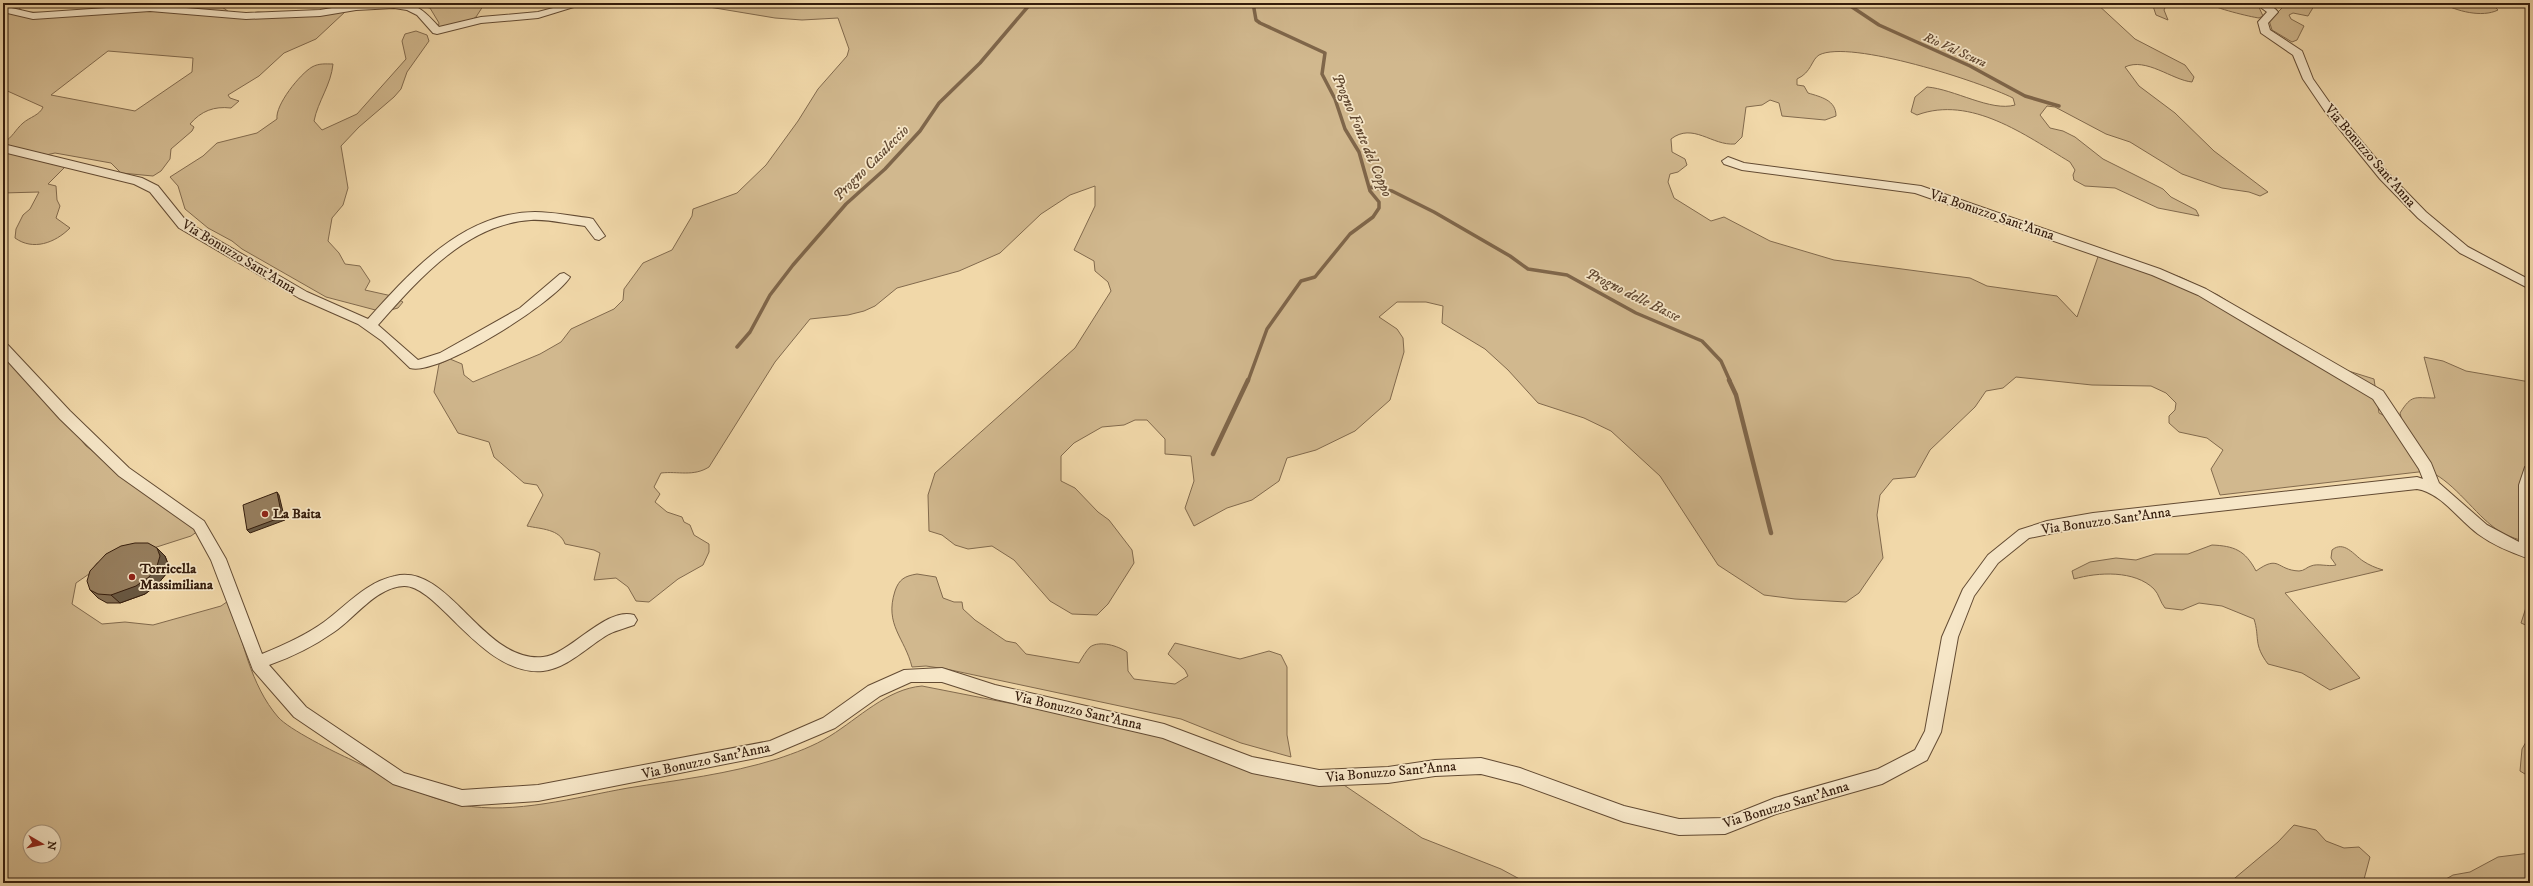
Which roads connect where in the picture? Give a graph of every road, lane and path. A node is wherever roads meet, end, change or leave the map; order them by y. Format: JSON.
{"nodes":[{"id":1,"x":2260,"y":3,"type":"edge"},
{"id":2,"x":572,"y":6,"type":"dead end"},
{"id":3,"x":3,"y":9,"type":"edge"},
{"id":4,"x":3,"y":148,"type":"edge"},
{"id":5,"x":1728,"y":160,"type":"dead end"},
{"id":6,"x":599,"y":236,"type":"dead end"},
{"id":7,"x":564,"y":277,"type":"dead end"},
{"id":8,"x":2530,"y":285,"type":"edge"},
{"id":9,"x":369,"y":326,"type":"junction"},
{"id":10,"x":3,"y":348,"type":"edge"},
{"id":11,"x":2530,"y":470,"type":"edge"},
{"id":12,"x":2433,"y":486,"type":"junction"},
{"id":13,"x":2524,"y":547,"type":"edge"},
{"id":14,"x":629,"y":620,"type":"dead end"},
{"id":15,"x":258,"y":662,"type":"junction"}],
"edges":[{"from":1,"to":8,"type":"street","name":"Via Bonuzzo Sant'Anna"},
{"from":2,"to":3,"type":"street"},
{"from":4,"to":9,"type":"street","name":"Via Bonuzzo Sant'Anna"},
{"from":5,"to":12,"type":"street","name":"Via Bonuzzo Sant'Anna"},
{"from":6,"to":9,"type":"street"},
{"from":7,"to":9,"type":"street","name":"Via Bonuzzo Sant'Anna"},
{"from":10,"to":15,"type":"street","name":"Via Bonuzzo Sant'Anna"},
{"from":11,"to":13,"type":"street","name":"Via Bonuzzo Sant'Anna"},
{"from":12,"to":13,"type":"street","name":"Via Bonuzzo Sant'Anna"},
{"from":12,"to":15,"type":"street","name":"Via Bonuzzo Sant'Anna"},
{"from":14,"to":15,"type":"street"}]}
